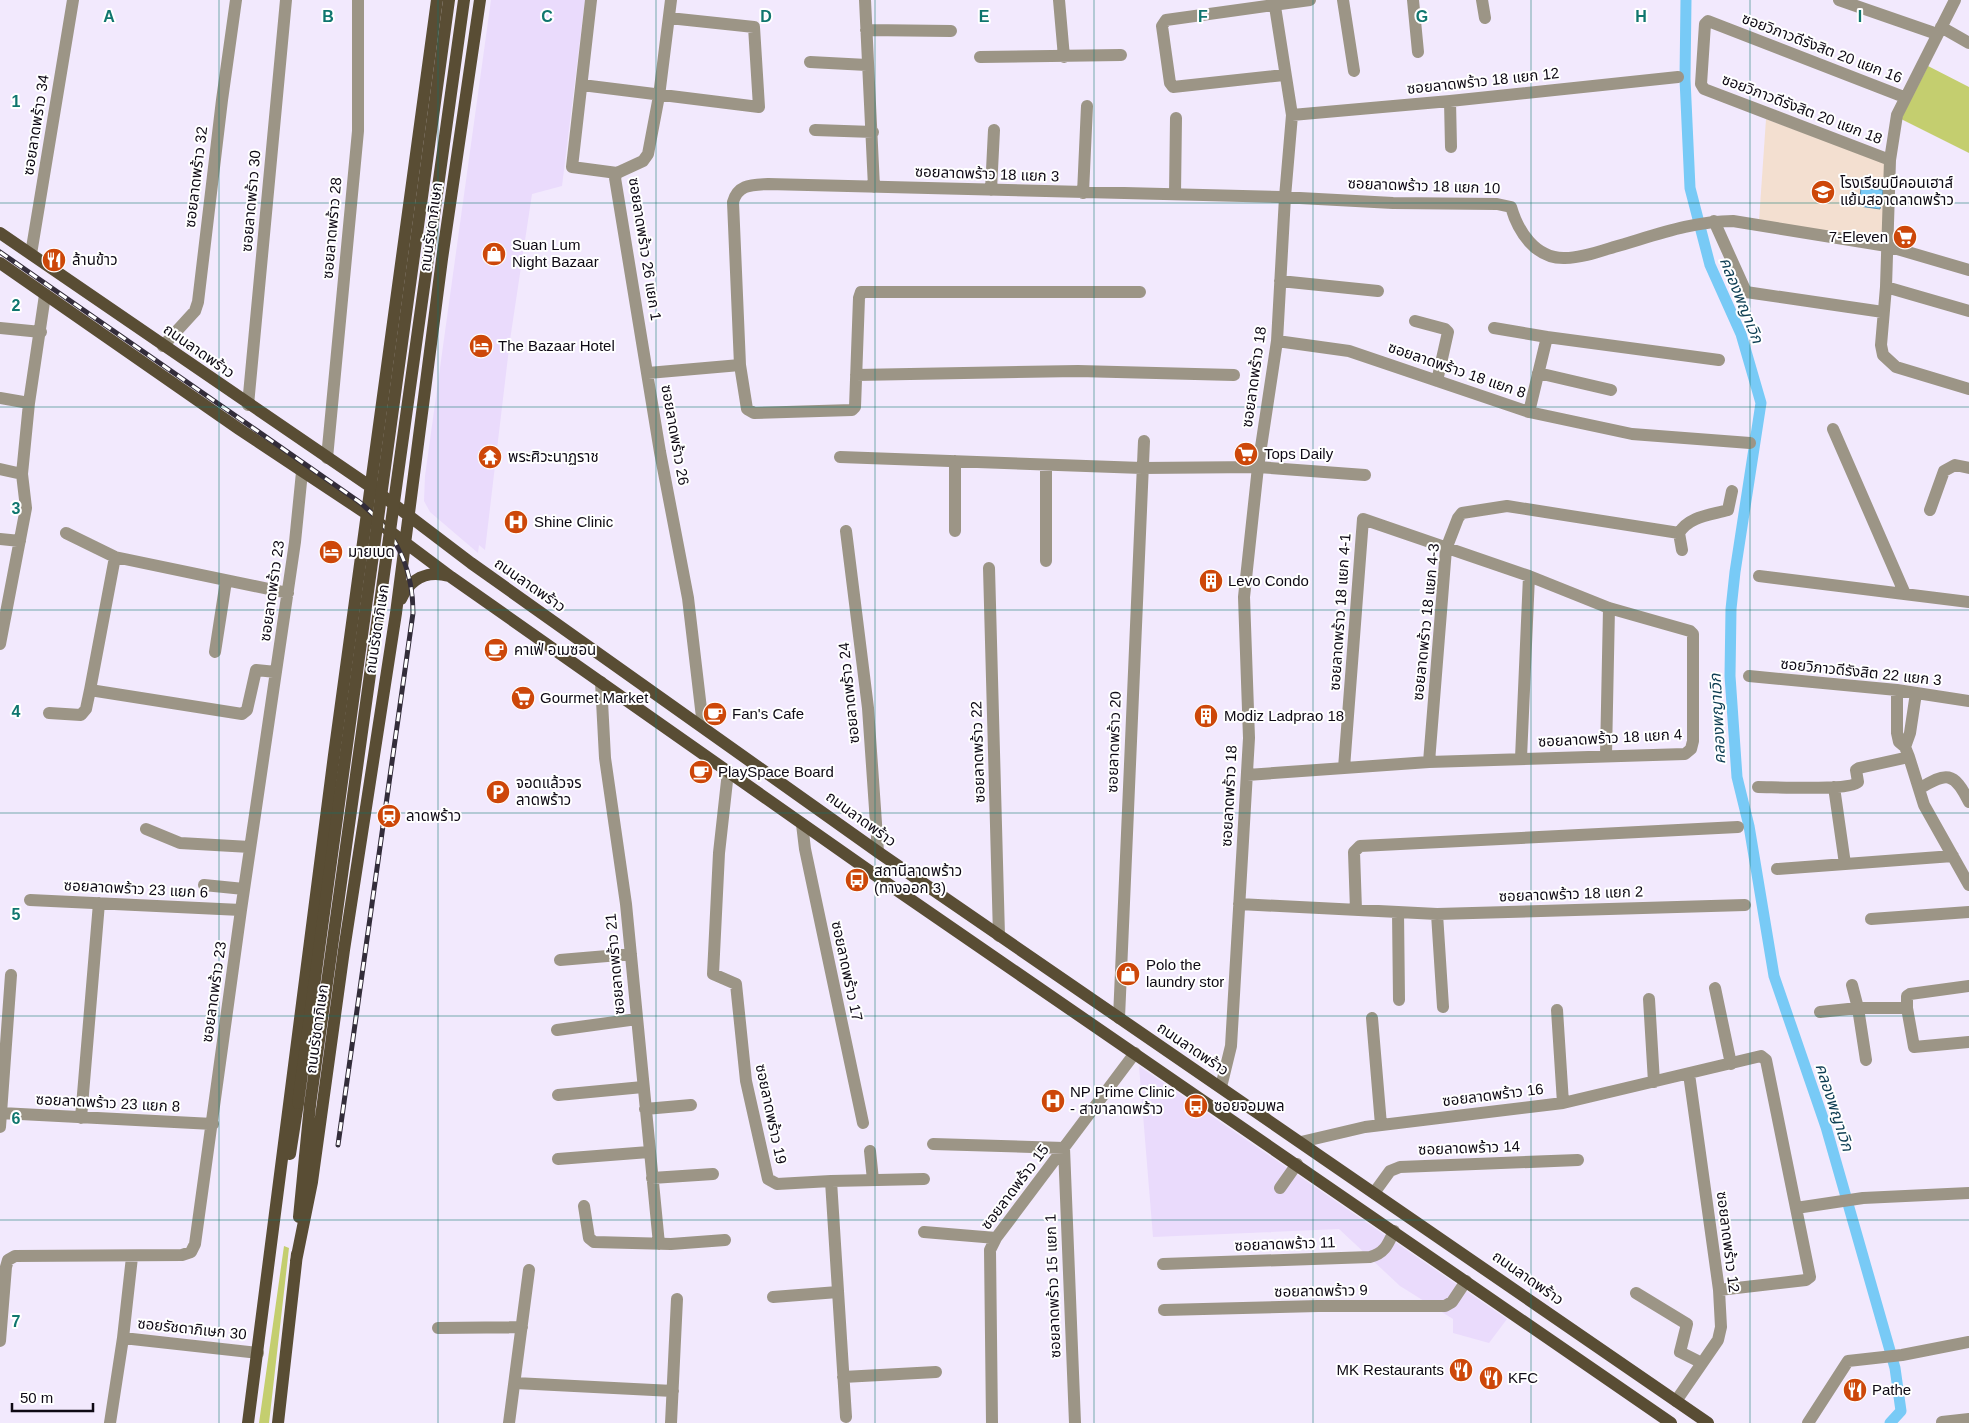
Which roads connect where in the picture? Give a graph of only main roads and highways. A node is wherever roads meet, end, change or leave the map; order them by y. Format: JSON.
{"nodes":[{"id":1,"x":437,"y":0,"type":"edge"},
{"id":2,"x":449,"y":0,"type":"edge"},
{"id":3,"x":464,"y":0,"type":"edge"},
{"id":4,"x":480,"y":0,"type":"edge"},
{"id":5,"x":412,"y":183,"type":"junction"},
{"id":6,"x":452,"y":188,"type":"junction"},
{"id":7,"x":0,"y":233,"type":"edge"},
{"id":8,"x":0,"y":263,"type":"edge"},
{"id":9,"x":398,"y":294,"type":"junction"},
{"id":10,"x":437,"y":299,"type":"junction"},
{"id":11,"x":372,"y":487,"type":"junction"},
{"id":12,"x":367,"y":514,"type":"junction"},
{"id":13,"x":410,"y":518,"type":"junction"},
{"id":14,"x":406,"y":543,"type":"junction"},
{"id":15,"x":452,"y":577,"type":"junction"},
{"id":16,"x":396,"y":613,"type":"junction"},
{"id":17,"x":334,"y":756,"type":"junction"},
{"id":18,"x":371,"y":766,"type":"junction"},
{"id":19,"x":322,"y":851,"type":"junction"},
{"id":20,"x":359,"y":851,"type":"junction"},
{"id":21,"x":1119,"y":1018,"type":"junction"},
{"id":22,"x":1106,"y":1034,"type":"junction"},
{"id":23,"x":1148,"y":1038,"type":"junction"},
{"id":24,"x":1135,"y":1054,"type":"junction"},
{"id":25,"x":304,"y":1104,"type":"junction"},
{"id":26,"x":271,"y":1258,"type":"junction"},
{"id":27,"x":296,"y":1261,"type":"junction"},
{"id":28,"x":1664,"y":1421,"type":"edge"},
{"id":29,"x":248,"y":1423,"type":"edge"},
{"id":30,"x":278,"y":1423,"type":"edge"},
{"id":31,"x":1708,"y":1423,"type":"edge"}],
"edges":[{"from":1,"to":5,"type":"main road","name":"ถนนรัชดาภิเษก"},
{"from":2,"to":25,"type":"main road","name":"ถนนรัชดาภิเษก","bridge":true},
{"from":3,"to":25,"type":"main road","name":"ถนนรัชดาภิเษก","bridge":true},
{"from":4,"to":6,"type":"main road","name":"ถนนรัชดาภิเษก"},
{"from":5,"to":6,"type":"main road"},
{"from":5,"to":9,"type":"main road","name":"ถนนรัชดาภิเษก"},
{"from":6,"to":10,"type":"main road","name":"ถนนรัชดาภิเษก"},
{"from":7,"to":11,"type":"main road","name":"ถนนลาดพร้าว"},
{"from":8,"to":12,"type":"main road"},
{"from":9,"to":10,"type":"main road"},
{"from":9,"to":11,"type":"main road","name":"ถนนรัชดาภิเษก"},
{"from":10,"to":13,"type":"main road","name":"ถนนรัชดาภิเษก"},
{"from":11,"to":12,"type":"main road","name":"ถนนรัชดาภิเษก"},
{"from":11,"to":13,"type":"main road","name":"ถนนลาดพร้าว"},
{"from":12,"to":14,"type":"main road"},
{"from":12,"to":17,"type":"main road","name":"ถนนรัชดาภิเษก"},
{"from":13,"to":14,"type":"main road","name":"ถนนรัชดาภิเษก"},
{"from":13,"to":21,"type":"main road","name":"ถนนลาดพร้าว"},
{"from":14,"to":15,"type":"main road"},
{"from":14,"to":16,"type":"main road","name":"ถนนรัชดาภิเษก"},
{"from":15,"to":16,"type":"main road"},
{"from":15,"to":22,"type":"main road"},
{"from":16,"to":18,"type":"main road","name":"ถนนรัชดาภิเษก"},
{"from":17,"to":18,"type":"main road"},
{"from":17,"to":19,"type":"main road","name":"ถนนรัชดาภิเษก"},
{"from":18,"to":20,"type":"main road","name":"ถนนรัชดาภิเษก"},
{"from":19,"to":20,"type":"main road"},
{"from":19,"to":26,"type":"main road","name":"ถนนรัชดาภิเษก"},
{"from":20,"to":27,"type":"main road","name":"ถนนรัชดาภิเษก"},
{"from":21,"to":22,"type":"main road"},
{"from":21,"to":23,"type":"main road","name":"ถนนลาดพร้าว"},
{"from":22,"to":24,"type":"main road"},
{"from":23,"to":24,"type":"main road"},
{"from":23,"to":31,"type":"main road","name":"ถนนลาดพร้าว"},
{"from":24,"to":28,"type":"main road"},
{"from":25,"to":26,"type":"main road","name":"ถนนรัชดาภิเษก"},
{"from":25,"to":27,"type":"main road","name":"ถนนรัชดาภิเษก"},
{"from":26,"to":29,"type":"main road","name":"ถนนรัชดาภิเษก"},
{"from":27,"to":30,"type":"main road","name":"ถนนรัชดาภิเษก"}]}
